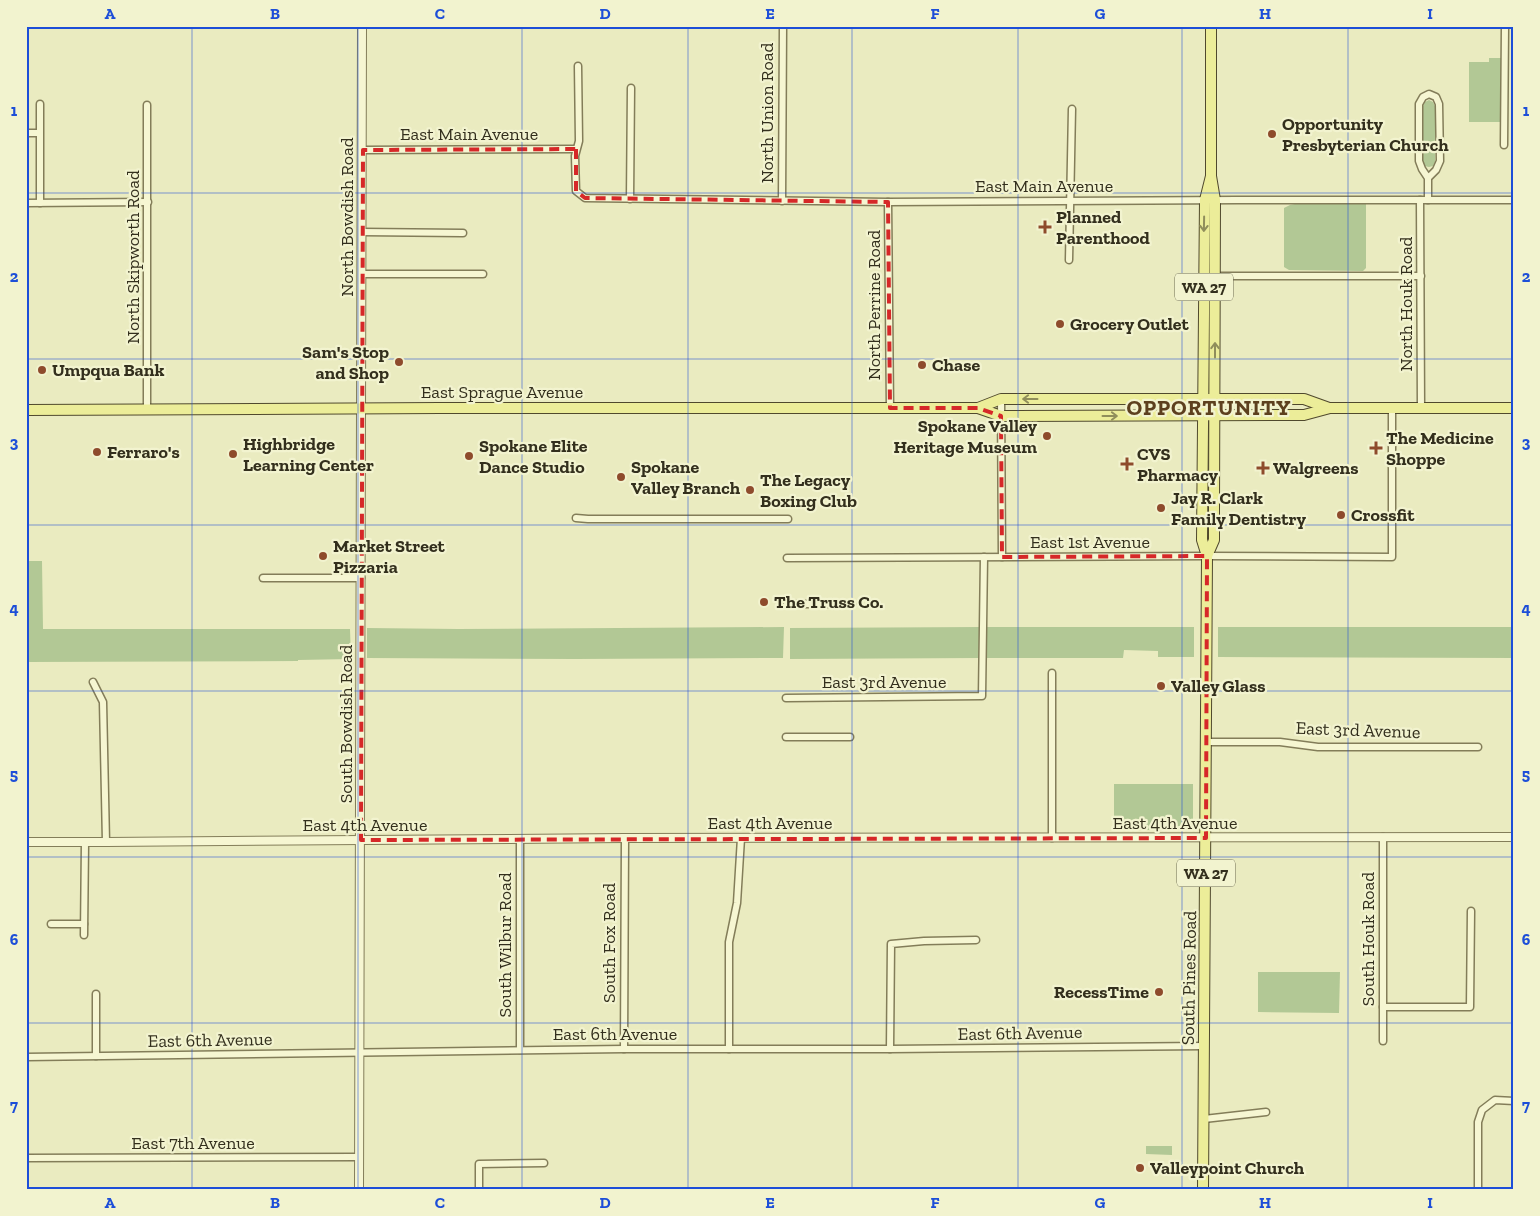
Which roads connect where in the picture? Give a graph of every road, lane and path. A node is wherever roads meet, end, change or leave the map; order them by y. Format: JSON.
{"nodes":[{"id":1,"x":362,"y":26,"type":"edge"},
{"id":2,"x":783,"y":26,"type":"edge"},
{"id":3,"x":1211,"y":26,"type":"edge"},
{"id":4,"x":1505,"y":26,"type":"edge"},
{"id":5,"x":578,"y":66,"type":"dead end"},
{"id":6,"x":630,"y":88,"type":"dead end"},
{"id":7,"x":40,"y":104,"type":"dead end"},
{"id":8,"x":147,"y":105,"type":"dead end"},
{"id":9,"x":1072,"y":109,"type":"dead end"},
{"id":10,"x":26,"y":133,"type":"edge"},
{"id":11,"x":39,"y":133,"type":"junction"},
{"id":12,"x":1504,"y":145,"type":"dead end"},
{"id":13,"x":576,"y":148,"type":"junction"},
{"id":14,"x":363,"y":150,"type":"junction"},
{"id":15,"x":1211,"y":176,"type":"junction"},
{"id":16,"x":1428,"y":178,"type":"junction"},
{"id":17,"x":630,"y":199,"type":"junction"},
{"id":18,"x":1205,"y":200,"type":"junction"},
{"id":19,"x":1216,"y":200,"type":"junction"},
{"id":20,"x":1424,"y":200,"type":"junction"},
{"id":21,"x":1514,"y":200,"type":"edge"},
{"id":22,"x":782,"y":201,"type":"junction"},
{"id":23,"x":148,"y":202,"type":"junction"},
{"id":24,"x":888,"y":202,"type":"junction"},
{"id":25,"x":1070,"y":202,"type":"junction"},
{"id":26,"x":26,"y":203,"type":"edge"},
{"id":27,"x":40,"y":203,"type":"junction"},
{"id":28,"x":362,"y":232,"type":"junction"},
{"id":29,"x":463,"y":233,"type":"dead end"},
{"id":30,"x":1069,"y":260,"type":"dead end"},
{"id":31,"x":362,"y":274,"type":"junction"},
{"id":32,"x":482,"y":274,"type":"dead end"},
{"id":33,"x":1215,"y":276,"type":"junction"},
{"id":34,"x":1421,"y":276,"type":"junction"},
{"id":35,"x":1203,"y":398,"type":"junction"},
{"id":36,"x":1215,"y":398,"type":"junction"},
{"id":37,"x":1001,"y":399,"type":"junction"},
{"id":38,"x":360,"y":408,"type":"junction"},
{"id":39,"x":890,"y":408,"type":"junction"},
{"id":40,"x":978,"y":408,"type":"junction"},
{"id":41,"x":1330,"y":408,"type":"junction"},
{"id":42,"x":1392,"y":408,"type":"junction"},
{"id":43,"x":1421,"y":408,"type":"junction"},
{"id":44,"x":1514,"y":408,"type":"edge"},
{"id":45,"x":147,"y":409,"type":"junction"},
{"id":46,"x":26,"y":410,"type":"edge"},
{"id":47,"x":1001,"y":416,"type":"junction"},
{"id":48,"x":1203,"y":416,"type":"junction"},
{"id":49,"x":1215,"y":416,"type":"junction"},
{"id":50,"x":576,"y":518,"type":"dead end"},
{"id":51,"x":788,"y":519,"type":"dead end"},
{"id":52,"x":1207,"y":556,"type":"junction"},
{"id":53,"x":984,"y":557,"type":"junction"},
{"id":54,"x":787,"y":558,"type":"dead end"},
{"id":55,"x":1002,"y":558,"type":"junction"},
{"id":56,"x":263,"y":578,"type":"dead end"},
{"id":57,"x":361,"y":578,"type":"junction"},
{"id":58,"x":787,"y":604,"type":"dead end"},
{"id":59,"x":852,"y":604,"type":"dead end"},
{"id":60,"x":1052,"y":673,"type":"dead end"},
{"id":61,"x":93,"y":682,"type":"dead end"},
{"id":62,"x":786,"y":698,"type":"dead end"},
{"id":63,"x":850,"y":737,"type":"dead end"},
{"id":64,"x":786,"y":738,"type":"dead end"},
{"id":65,"x":1206,"y":742,"type":"junction"},
{"id":66,"x":1478,"y":746,"type":"dead end"},
{"id":67,"x":1383,"y":837,"type":"junction"},
{"id":68,"x":1514,"y":837,"type":"edge"},
{"id":69,"x":625,"y":838,"type":"junction"},
{"id":70,"x":741,"y":838,"type":"junction"},
{"id":71,"x":1052,"y":838,"type":"junction"},
{"id":72,"x":1206,"y":838,"type":"junction"},
{"id":73,"x":520,"y":839,"type":"junction"},
{"id":74,"x":361,"y":840,"type":"junction"},
{"id":75,"x":26,"y":842,"type":"edge"},
{"id":76,"x":85,"y":842,"type":"junction"},
{"id":77,"x":106,"y":842,"type":"junction"},
{"id":78,"x":1471,"y":911,"type":"dead end"},
{"id":79,"x":52,"y":924,"type":"dead end"},
{"id":80,"x":84,"y":924,"type":"junction"},
{"id":81,"x":84,"y":935,"type":"dead end"},
{"id":82,"x":976,"y":940,"type":"dead end"},
{"id":83,"x":96,"y":994,"type":"dead end"},
{"id":84,"x":1383,"y":1006,"type":"junction"},
{"id":85,"x":1383,"y":1041,"type":"dead end"},
{"id":86,"x":1204,"y":1046,"type":"junction"},
{"id":87,"x":624,"y":1049,"type":"junction"},
{"id":88,"x":728,"y":1049,"type":"junction"},
{"id":89,"x":890,"y":1049,"type":"junction"},
{"id":90,"x":520,"y":1050,"type":"junction"},
{"id":91,"x":359,"y":1053,"type":"junction"},
{"id":92,"x":96,"y":1056,"type":"junction"},
{"id":93,"x":26,"y":1057,"type":"edge"},
{"id":94,"x":1514,"y":1101,"type":"edge"},
{"id":95,"x":1266,"y":1112,"type":"dead end"},
{"id":96,"x":1204,"y":1119,"type":"junction"},
{"id":97,"x":26,"y":1158,"type":"edge"},
{"id":98,"x":359,"y":1158,"type":"junction"},
{"id":99,"x":544,"y":1163,"type":"dead end"},
{"id":100,"x":359,"y":1190,"type":"edge"},
{"id":101,"x":479,"y":1190,"type":"edge"},
{"id":102,"x":1203,"y":1190,"type":"edge"},
{"id":103,"x":1478,"y":1190,"type":"edge"}],
"edges":[{"from":1,"to":14,"type":"street","name":"North Bowdish Road"},
{"from":2,"to":22,"type":"street","name":"North Union Road"},
{"from":3,"to":15,"type":"main road","number":"WA 27"},
{"from":4,"to":12,"type":"street"},
{"from":5,"to":13,"type":"street"},
{"from":6,"to":17,"type":"street"},
{"from":7,"to":11,"type":"street"},
{"from":8,"to":23,"type":"street","name":"North Skipworth Road"},
{"from":9,"to":25,"type":"street"},
{"from":10,"to":11,"type":"street"},
{"from":11,"to":27,"type":"street"},
{"from":13,"to":14,"type":"street","name":"East Main Avenue"},
{"from":13,"to":17,"type":"street","name":"East Main Avenue"},
{"from":14,"to":28,"type":"street","name":"North Bowdish Road"},
{"from":15,"to":18,"type":"main road","number":"WA 27"},
{"from":15,"to":19,"type":"main road","number":"WA 27"},
{"from":16,"to":16,"type":"street"},
{"from":16,"to":20,"type":"street","name":"North Houk Road"},
{"from":17,"to":22,"type":"street","name":"East Main Avenue"},
{"from":18,"to":19,"type":"street","name":"East Main Avenue"},
{"from":18,"to":25,"type":"street","name":"East Main Avenue"},
{"from":18,"to":35,"type":"main road","number":"WA 27","one_way":true},
{"from":19,"to":20,"type":"street","name":"East Main Avenue"},
{"from":19,"to":33,"type":"main road","number":"WA 27"},
{"from":20,"to":21,"type":"street","name":"East Main Avenue"},
{"from":20,"to":34,"type":"street","name":"North Houk Road"},
{"from":22,"to":24,"type":"street","name":"East Main Avenue"},
{"from":23,"to":27,"type":"street"},
{"from":23,"to":45,"type":"street","name":"North Skipworth Road"},
{"from":24,"to":25,"type":"street","name":"East Main Avenue"},
{"from":24,"to":39,"type":"street","name":"North Perrine Road"},
{"from":25,"to":30,"type":"street"},
{"from":26,"to":27,"type":"street"},
{"from":28,"to":29,"type":"street"},
{"from":28,"to":31,"type":"street","name":"North Bowdish Road"},
{"from":31,"to":32,"type":"street"},
{"from":31,"to":38,"type":"street","name":"North Bowdish Road"},
{"from":33,"to":34,"type":"street"},
{"from":36,"to":33,"type":"main road","number":"WA 27","one_way":true},
{"from":34,"to":43,"type":"street","name":"North Houk Road"},
{"from":35,"to":36,"type":"main road","name":"East Sprague Avenue"},
{"from":35,"to":37,"type":"main road","name":"East Sprague Avenue","one_way":true},
{"from":35,"to":48,"type":"main road","name":"South Pines Road","number":"WA 27"},
{"from":36,"to":41,"type":"main road","name":"East Sprague Avenue"},
{"from":36,"to":49,"type":"main road","name":"South Pines Road","number":"WA 27"},
{"from":37,"to":40,"type":"main road","name":"East Sprague Avenue"},
{"from":37,"to":47,"type":"street"},
{"from":38,"to":39,"type":"main road","name":"East Sprague Avenue"},
{"from":38,"to":45,"type":"main road","name":"East Sprague Avenue"},
{"from":38,"to":57,"type":"street","name":"South Bowdish Road"},
{"from":39,"to":40,"type":"main road","name":"East Sprague Avenue"},
{"from":40,"to":47,"type":"main road","name":"East Sprague Avenue"},
{"from":41,"to":42,"type":"main road","name":"East Sprague Avenue"},
{"from":41,"to":49,"type":"main road","name":"East Sprague Avenue"},
{"from":42,"to":43,"type":"main road","name":"East Sprague Avenue"},
{"from":42,"to":52,"type":"street","name":"East 1st Avenue"},
{"from":43,"to":44,"type":"main road","name":"East Sprague Avenue"},
{"from":45,"to":46,"type":"main road","name":"East Sprague Avenue"},
{"from":47,"to":48,"type":"main road","name":"East Sprague Avenue","one_way":true},
{"from":47,"to":55,"type":"street"},
{"from":48,"to":49,"type":"main road","name":"East Sprague Avenue"},
{"from":48,"to":52,"type":"main road","name":"South Pines Road","number":"WA 27"},
{"from":49,"to":52,"type":"main road","name":"South Pines Road","number":"WA 27"},
{"from":50,"to":51,"type":"street"},
{"from":52,"to":55,"type":"street","name":"East 1st Avenue"},
{"from":52,"to":65,"type":"main road","name":"South Pines Road","number":"WA 27"},
{"from":53,"to":54,"type":"street","name":"East 1st Avenue"},
{"from":53,"to":55,"type":"street","name":"East 1st Avenue"},
{"from":53,"to":62,"type":"street","name":"East 3rd Avenue"},
{"from":56,"to":57,"type":"street"},
{"from":57,"to":74,"type":"street","name":"South Bowdish Road"},
{"from":58,"to":59,"type":"street"},
{"from":60,"to":71,"type":"street"},
{"from":61,"to":77,"type":"street"},
{"from":63,"to":64,"type":"street"},
{"from":65,"to":66,"type":"street","name":"East 3rd Avenue"},
{"from":65,"to":72,"type":"main road","name":"South Pines Road","number":"WA 27"},
{"from":67,"to":68,"type":"street","name":"East 4th Avenue"},
{"from":67,"to":72,"type":"street","name":"East 4th Avenue"},
{"from":67,"to":84,"type":"street","name":"South Houk Road"},
{"from":69,"to":70,"type":"street","name":"East 4th Avenue"},
{"from":69,"to":73,"type":"street","name":"East 4th Avenue"},
{"from":69,"to":87,"type":"street","name":"South Fox Road"},
{"from":70,"to":71,"type":"street","name":"East 4th Avenue"},
{"from":70,"to":88,"type":"street"},
{"from":71,"to":72,"type":"street","name":"East 4th Avenue"},
{"from":72,"to":86,"type":"main road","name":"South Pines Road","number":"WA 27"},
{"from":73,"to":74,"type":"street","name":"East 4th Avenue"},
{"from":73,"to":90,"type":"street","name":"South Wilbur Road"},
{"from":74,"to":77,"type":"street","name":"East 4th Avenue"},
{"from":74,"to":91,"type":"street","name":"South Bowdish Road"},
{"from":75,"to":76,"type":"street","name":"East 4th Avenue"},
{"from":76,"to":77,"type":"street","name":"East 4th Avenue"},
{"from":76,"to":80,"type":"street"},
{"from":78,"to":84,"type":"street"},
{"from":79,"to":80,"type":"street"},
{"from":80,"to":81,"type":"street"},
{"from":82,"to":89,"type":"street"},
{"from":83,"to":92,"type":"street"},
{"from":84,"to":85,"type":"street","name":"South Houk Road"},
{"from":86,"to":89,"type":"street","name":"East 6th Avenue"},
{"from":86,"to":96,"type":"main road","name":"South Pines Road","number":"WA 27"},
{"from":87,"to":88,"type":"street","name":"East 6th Avenue"},
{"from":87,"to":90,"type":"street","name":"East 6th Avenue"},
{"from":88,"to":89,"type":"street","name":"East 6th Avenue"},
{"from":90,"to":91,"type":"street","name":"East 6th Avenue"},
{"from":91,"to":92,"type":"street","name":"East 6th Avenue"},
{"from":91,"to":98,"type":"street","name":"South Bowdish Road"},
{"from":92,"to":93,"type":"street","name":"East 6th Avenue"},
{"from":94,"to":103,"type":"street"},
{"from":95,"to":96,"type":"street"},
{"from":96,"to":102,"type":"main road","name":"South Pines Road","number":"WA 27"},
{"from":97,"to":98,"type":"street","name":"East 7th Avenue"},
{"from":98,"to":100,"type":"street","name":"South Bowdish Road"},
{"from":99,"to":101,"type":"street"}]}
